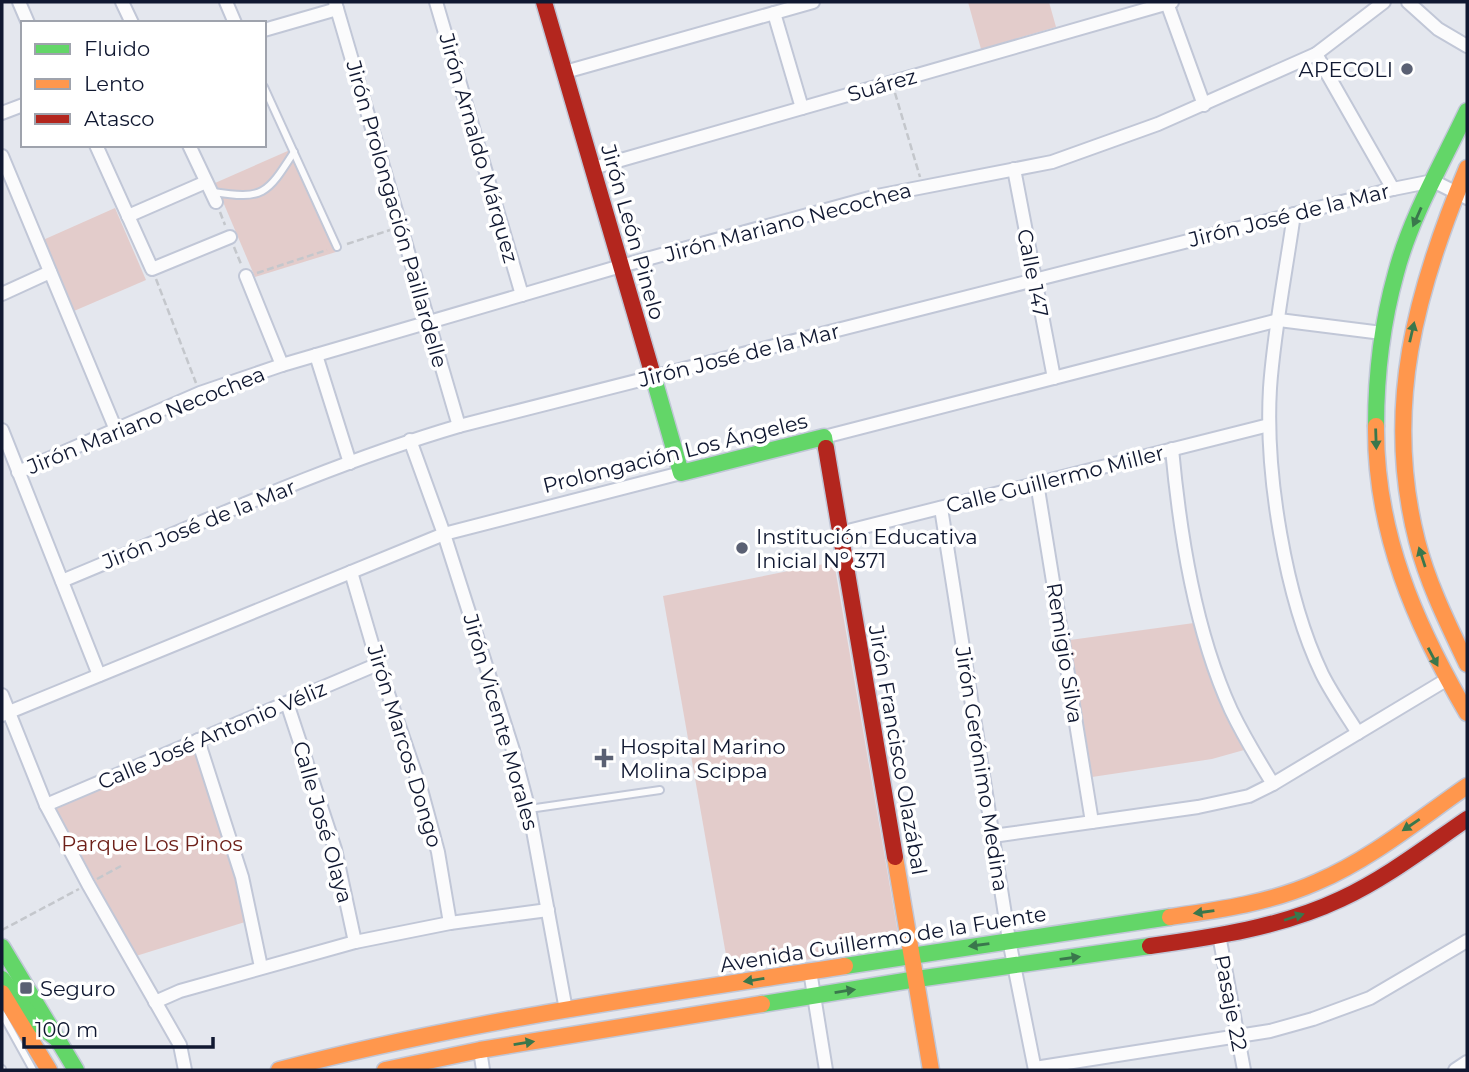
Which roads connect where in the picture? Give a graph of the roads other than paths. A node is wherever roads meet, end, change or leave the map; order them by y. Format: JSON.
{"nodes":[{"id":1,"x":19,"y":2,"type":"edge"},
{"id":2,"x":122,"y":2,"type":"edge"},
{"id":3,"x":226,"y":2,"type":"edge"},
{"id":4,"x":436,"y":2,"type":"edge"},
{"id":5,"x":544,"y":2,"type":"edge"},
{"id":6,"x":813,"y":2,"type":"edge"},
{"id":7,"x":1170,"y":2,"type":"edge"},
{"id":8,"x":1384,"y":2,"type":"edge"},
{"id":9,"x":1408,"y":2,"type":"edge"},
{"id":10,"x":335,"y":5,"type":"edge"},
{"id":11,"x":774,"y":13,"type":"junction"},
{"id":12,"x":27,"y":21,"type":"edge"},
{"id":13,"x":131,"y":21,"type":"edge"},
{"id":14,"x":234,"y":21,"type":"edge"},
{"id":15,"x":266,"y":29,"type":"edge"},
{"id":16,"x":1467,"y":46,"type":"edge"},
{"id":17,"x":1316,"y":54,"type":"junction"},
{"id":18,"x":565,"y":72,"type":"junction"},
{"id":19,"x":266,"y":91,"type":"edge"},
{"id":20,"x":1204,"y":105,"type":"junction"},
{"id":21,"x":21,"y":106,"type":"edge"},
{"id":22,"x":802,"y":108,"type":"junction"},
{"id":23,"x":1467,"y":111,"type":"edge"},
{"id":24,"x":2,"y":113,"type":"edge"},
{"id":25,"x":97,"y":147,"type":"edge"},
{"id":26,"x":190,"y":147,"type":"edge"},
{"id":27,"x":294,"y":152,"type":"junction"},
{"id":28,"x":2,"y":156,"type":"edge"},
{"id":29,"x":593,"y":168,"type":"junction"},
{"id":30,"x":1467,"y":168,"type":"edge"},
{"id":31,"x":1013,"y":169,"type":"junction"},
{"id":32,"x":1433,"y":181,"type":"junction"},
{"id":33,"x":1393,"y":188,"type":"junction"},
{"id":34,"x":211,"y":192,"type":"junction"},
{"id":35,"x":1462,"y":195,"type":"edge"},
{"id":36,"x":1294,"y":214,"type":"junction"},
{"id":37,"x":128,"y":216,"type":"junction"},
{"id":38,"x":230,"y":237,"type":"dead end"},
{"id":39,"x":337,"y":247,"type":"road end"},
{"id":40,"x":621,"y":266,"type":"junction"},
{"id":41,"x":50,"y":272,"type":"junction"},
{"id":42,"x":246,"y":276,"type":"road end"},
{"id":43,"x":1034,"y":280,"type":"junction"},
{"id":44,"x":2,"y":294,"type":"edge"},
{"id":45,"x":522,"y":295,"type":"junction"},
{"id":46,"x":1279,"y":320,"type":"junction"},
{"id":47,"x":428,"y":322,"type":"junction"},
{"id":48,"x":1382,"y":333,"type":"junction"},
{"id":49,"x":316,"y":355,"type":"junction"},
{"id":50,"x":282,"y":365,"type":"junction"},
{"id":51,"x":653,"y":376,"type":"junction"},
{"id":52,"x":1054,"y":377,"type":"junction"},
{"id":53,"x":1269,"y":425,"type":"junction"},
{"id":54,"x":459,"y":426,"type":"junction"},
{"id":55,"x":2,"y":430,"type":"edge"},
{"id":56,"x":116,"y":430,"type":"junction"},
{"id":57,"x":824,"y":437,"type":"junction"},
{"id":58,"x":410,"y":440,"type":"junction"},
{"id":59,"x":1172,"y":449,"type":"junction"},
{"id":60,"x":350,"y":463,"type":"junction"},
{"id":61,"x":18,"y":472,"type":"junction"},
{"id":62,"x":681,"y":473,"type":"junction"},
{"id":63,"x":1037,"y":483,"type":"junction"},
{"id":64,"x":941,"y":508,"type":"junction"},
{"id":65,"x":840,"y":533,"type":"junction"},
{"id":66,"x":444,"y":534,"type":"junction"},
{"id":67,"x":351,"y":572,"type":"junction"},
{"id":68,"x":62,"y":580,"type":"junction"},
{"id":69,"x":378,"y":664,"type":"junction"},
{"id":70,"x":1467,"y":664,"type":"edge"},
{"id":71,"x":99,"y":675,"type":"junction"},
{"id":72,"x":1446,"y":680,"type":"junction"},
{"id":73,"x":2,"y":695,"type":"edge"},
{"id":74,"x":287,"y":703,"type":"junction"},
{"id":75,"x":5,"y":713,"type":"edge"},
{"id":76,"x":1467,"y":713,"type":"edge"},
{"id":77,"x":1358,"y":733,"type":"junction"},
{"id":78,"x":198,"y":740,"type":"junction"},
{"id":79,"x":1273,"y":784,"type":"junction"},
{"id":80,"x":1467,"y":786,"type":"edge"},
{"id":81,"x":660,"y":790,"type":"dead end"},
{"id":82,"x":46,"y":805,"type":"junction"},
{"id":83,"x":529,"y":809,"type":"junction"},
{"id":84,"x":1467,"y":819,"type":"edge"},
{"id":85,"x":1092,"y":822,"type":"junction"},
{"id":86,"x":993,"y":836,"type":"junction"},
{"id":87,"x":548,"y":910,"type":"junction"},
{"id":88,"x":450,"y":923,"type":"junction"},
{"id":89,"x":1219,"y":935,"type":"junction"},
{"id":90,"x":1009,"y":940,"type":"junction"},
{"id":91,"x":1467,"y":941,"type":"edge"},
{"id":92,"x":355,"y":942,"type":"junction"},
{"id":93,"x":2,"y":947,"type":"edge"},
{"id":94,"x":911,"y":954,"type":"junction"},
{"id":95,"x":1013,"y":966,"type":"junction"},
{"id":96,"x":261,"y":967,"type":"junction"},
{"id":97,"x":810,"y":971,"type":"junction"},
{"id":98,"x":2,"y":979,"type":"edge"},
{"id":99,"x":916,"y":979,"type":"junction"},
{"id":100,"x":2,"y":993,"type":"edge"},
{"id":101,"x":814,"y":996,"type":"junction"},
{"id":102,"x":155,"y":1002,"type":"junction"},
{"id":103,"x":566,"y":1010,"type":"junction"},
{"id":104,"x":2,"y":1014,"type":"edge"},
{"id":105,"x":1238,"y":1037,"type":"junction"},
{"id":106,"x":57,"y":1039,"type":"junction"},
{"id":107,"x":480,"y":1050,"type":"junction"},
{"id":108,"x":1467,"y":1062,"type":"edge"},
{"id":109,"x":1035,"y":1069,"type":"edge"},
{"id":110,"x":33,"y":1070,"type":"edge"},
{"id":111,"x":49,"y":1070,"type":"edge"},
{"id":112,"x":76,"y":1070,"type":"edge"},
{"id":113,"x":185,"y":1070,"type":"edge"},
{"id":114,"x":279,"y":1070,"type":"edge"},
{"id":115,"x":384,"y":1070,"type":"edge"},
{"id":116,"x":483,"y":1070,"type":"edge"},
{"id":117,"x":826,"y":1070,"type":"edge"},
{"id":118,"x":931,"y":1070,"type":"edge"},
{"id":119,"x":1244,"y":1070,"type":"edge"},
{"id":120,"x":1455,"y":1070,"type":"edge"}],
"edges":[{"from":1,"to":12,"type":"street"},
{"from":2,"to":13,"type":"street"},
{"from":3,"to":14,"type":"street"},
{"from":4,"to":45,"type":"street","name":"Jirón Arnaldo Márquez"},
{"from":5,"to":18,"type":"main road","name":"Jirón León Pinelo"},
{"from":6,"to":11,"type":"street"},
{"from":7,"to":20,"type":"street"},
{"from":7,"to":22,"type":"street","name":"Suárez"},
{"from":8,"to":17,"type":"street","name":"Jirón Mariano Necochea"},
{"from":9,"to":16,"type":"street"},
{"from":10,"to":15,"type":"street"},
{"from":10,"to":47,"type":"street","name":"Jirón Prolongación Paillardelle"},
{"from":11,"to":18,"type":"street"},
{"from":11,"to":22,"type":"street"},
{"from":17,"to":20,"type":"street","name":"Jirón Mariano Necochea"},
{"from":17,"to":33,"type":"street"},
{"from":18,"to":29,"type":"main road","name":"Jirón León Pinelo"},
{"from":19,"to":27,"type":"lane"},
{"from":20,"to":31,"type":"street","name":"Jirón Mariano Necochea"},
{"from":21,"to":24,"type":"street"},
{"from":22,"to":29,"type":"street","name":"Suárez"},
{"from":23,"to":32,"type":"main road"},
{"from":25,"to":37,"type":"street"},
{"from":26,"to":34,"type":"street"},
{"from":27,"to":34,"type":"lane"},
{"from":27,"to":39,"type":"lane"},
{"from":28,"to":41,"type":"street"},
{"from":29,"to":40,"type":"main road","name":"Jirón León Pinelo"},
{"from":30,"to":35,"type":"main road"},
{"from":31,"to":40,"type":"street","name":"Jirón Mariano Necochea"},
{"from":31,"to":43,"type":"street","name":"Calle 147"},
{"from":32,"to":33,"type":"street","name":"Jirón José de la Mar"},
{"from":32,"to":35,"type":"street"},
{"from":32,"to":48,"type":"main road","one_way":true},
{"from":33,"to":36,"type":"street","name":"Jirón José de la Mar"},
{"from":34,"to":37,"type":"street"},
{"from":70,"to":35,"type":"main road","one_way":true},
{"from":36,"to":43,"type":"street","name":"Jirón José de la Mar"},
{"from":36,"to":46,"type":"street"},
{"from":37,"to":38,"type":"street"},
{"from":40,"to":45,"type":"street","name":"Jirón Mariano Necochea"},
{"from":40,"to":51,"type":"main road","name":"Jirón León Pinelo"},
{"from":41,"to":44,"type":"street"},
{"from":41,"to":56,"type":"street"},
{"from":42,"to":50,"type":"street"},
{"from":43,"to":51,"type":"street","name":"Jirón José de la Mar"},
{"from":43,"to":52,"type":"street","name":"Calle 147"},
{"from":45,"to":47,"type":"street","name":"Jirón Mariano Necochea"},
{"from":46,"to":48,"type":"street","name":"Prolongación Los Ángeles"},
{"from":46,"to":52,"type":"street","name":"Prolongación Los Ángeles"},
{"from":46,"to":53,"type":"street"},
{"from":47,"to":49,"type":"street","name":"Jirón Mariano Necochea"},
{"from":47,"to":54,"type":"street","name":"Jirón Prolongación Paillardelle"},
{"from":48,"to":72,"type":"main road","one_way":true},
{"from":49,"to":50,"type":"street","name":"Jirón Mariano Necochea"},
{"from":49,"to":60,"type":"street"},
{"from":50,"to":56,"type":"street","name":"Jirón Mariano Necochea"},
{"from":51,"to":54,"type":"street","name":"Jirón José de la Mar"},
{"from":51,"to":62,"type":"main road","name":"Jirón León Pinelo"},
{"from":52,"to":57,"type":"street","name":"Prolongación Los Ángeles"},
{"from":53,"to":59,"type":"street","name":"Calle Guillermo Miller"},
{"from":53,"to":77,"type":"street"},
{"from":54,"to":58,"type":"street","name":"Jirón José de la Mar"},
{"from":55,"to":61,"type":"street"},
{"from":56,"to":61,"type":"street","name":"Jirón Mariano Necochea"},
{"from":57,"to":62,"type":"main road","name":"Prolongación Los Ángeles"},
{"from":57,"to":65,"type":"main road","name":"Jirón Francisco Olazábal"},
{"from":58,"to":60,"type":"street","name":"Jirón José de la Mar"},
{"from":58,"to":66,"type":"street","name":"Jirón Vicente Morales"},
{"from":59,"to":63,"type":"street","name":"Calle Guillermo Miller"},
{"from":59,"to":79,"type":"street"},
{"from":60,"to":68,"type":"street","name":"Jirón José de la Mar"},
{"from":61,"to":68,"type":"street"},
{"from":62,"to":66,"type":"street","name":"Prolongación Los Ángeles"},
{"from":63,"to":64,"type":"street","name":"Calle Guillermo Miller"},
{"from":63,"to":85,"type":"street","name":"Remigio Silva"},
{"from":64,"to":65,"type":"street","name":"Calle Guillermo Miller"},
{"from":64,"to":86,"type":"street","name":"Jirón Gerónimo Medina"},
{"from":65,"to":94,"type":"main road","name":"Jirón Francisco Olazábal"},
{"from":66,"to":67,"type":"street","name":"Prolongación Los Ángeles"},
{"from":66,"to":83,"type":"street","name":"Jirón Vicente Morales"},
{"from":67,"to":69,"type":"street","name":"Jirón Marcos Dongo"},
{"from":67,"to":71,"type":"street","name":"Prolongación Los Ángeles"},
{"from":68,"to":71,"type":"street"},
{"from":69,"to":74,"type":"street","name":"Calle José Antonio Véliz"},
{"from":69,"to":88,"type":"street","name":"Jirón Marcos Dongo"},
{"from":71,"to":75,"type":"street","name":"Prolongación Los Ángeles"},
{"from":72,"to":76,"type":"main road"},
{"from":72,"to":77,"type":"street"},
{"from":73,"to":75,"type":"street"},
{"from":74,"to":78,"type":"street","name":"Calle José Antonio Véliz"},
{"from":74,"to":92,"type":"street","name":"Calle José Olaya"},
{"from":75,"to":82,"type":"street"},
{"from":77,"to":79,"type":"street"},
{"from":78,"to":82,"type":"street","name":"Calle José Antonio Véliz"},
{"from":78,"to":96,"type":"street"},
{"from":79,"to":85,"type":"street"},
{"from":80,"to":90,"type":"main road","name":"Avenida Guillermo de la Fuente","one_way":true},
{"from":81,"to":83,"type":"lane"},
{"from":82,"to":102,"type":"street"},
{"from":83,"to":87,"type":"street","name":"Jirón Vicente Morales"},
{"from":89,"to":84,"type":"main road","one_way":true},
{"from":85,"to":86,"type":"street"},
{"from":86,"to":90,"type":"street","name":"Jirón Gerónimo Medina"},
{"from":87,"to":88,"type":"street"},
{"from":87,"to":103,"type":"street","name":"Jirón Vicente Morales"},
{"from":88,"to":92,"type":"street"},
{"from":95,"to":89,"type":"main road","one_way":true},
{"from":89,"to":105,"type":"street","name":"Pasaje 22"},
{"from":90,"to":94,"type":"main road","name":"Avenida Guillermo de la Fuente","one_way":true},
{"from":90,"to":95,"type":"street","name":"Jirón Gerónimo Medina"},
{"from":91,"to":105,"type":"street"},
{"from":92,"to":96,"type":"street"},
{"from":93,"to":106,"type":"main road"},
{"from":94,"to":97,"type":"main road","name":"Avenida Guillermo de la Fuente"},
{"from":94,"to":99,"type":"main road","name":"Jirón Francisco Olazábal"},
{"from":95,"to":99,"type":"main road"},
{"from":95,"to":109,"type":"street","name":"Jirón Gerónimo Medina"},
{"from":96,"to":102,"type":"street"},
{"from":97,"to":101,"type":"street"},
{"from":97,"to":103,"type":"main road","name":"Avenida Guillermo de la Fuente","one_way":true},
{"from":98,"to":106,"type":"main road"},
{"from":101,"to":99,"type":"main road","one_way":true},
{"from":99,"to":118,"type":"main road","name":"Jirón Francisco Olazábal"},
{"from":100,"to":111,"type":"main road"},
{"from":107,"to":101,"type":"main road","one_way":true},
{"from":101,"to":117,"type":"street"},
{"from":102,"to":113,"type":"street"},
{"from":103,"to":114,"type":"main road","name":"Avenida Guillermo de la Fuente"},
{"from":104,"to":110,"type":"lane"},
{"from":105,"to":109,"type":"street"},
{"from":105,"to":119,"type":"street","name":"Pasaje 22"},
{"from":106,"to":112,"type":"main road"},
{"from":107,"to":115,"type":"main road"},
{"from":107,"to":116,"type":"street"},
{"from":108,"to":120,"type":"street"}]}
